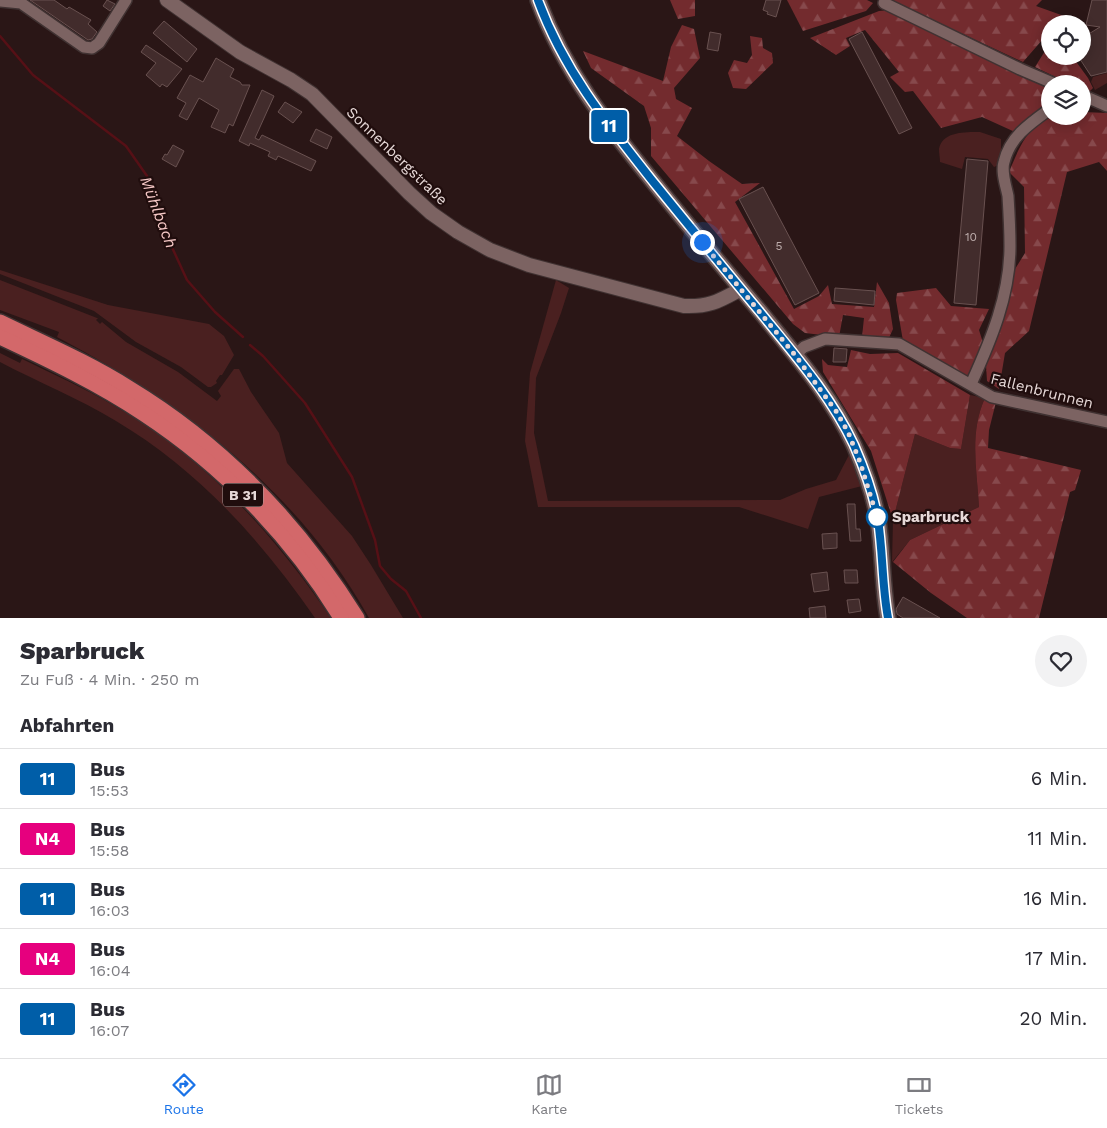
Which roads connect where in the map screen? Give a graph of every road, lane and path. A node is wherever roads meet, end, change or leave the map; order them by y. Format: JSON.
{"nodes":[{"id":1,"x":126,"y":0,"type":"edge"},
{"id":2,"x":167,"y":0,"type":"edge"},
{"id":3,"x":538,"y":0,"type":"edge"},
{"id":4,"x":0,"y":1,"type":"edge"},
{"id":5,"x":884,"y":3,"type":"dead end"},
{"id":6,"x":1041,"y":78,"type":"edge"},
{"id":7,"x":1091,"y":99,"type":"edge"},
{"id":8,"x":1107,"y":106,"type":"edge"},
{"id":9,"x":1041,"y":116,"type":"edge"},
{"id":10,"x":741,"y":289,"type":"junction"},
{"id":11,"x":0,"y":322,"type":"edge"},
{"id":12,"x":0,"y":337,"type":"edge"},
{"id":13,"x":795,"y":355,"type":"junction"},
{"id":14,"x":972,"y":384,"type":"junction"},
{"id":15,"x":1107,"y":422,"type":"edge"},
{"id":16,"x":341,"y":618,"type":"edge"},
{"id":17,"x":357,"y":618,"type":"edge"},
{"id":18,"x":888,"y":618,"type":"edge"}],
"edges":[{"from":1,"to":4,"type":"street"},
{"from":2,"to":10,"type":"street","name":"Sonnenbergstraße"},
{"from":3,"to":10,"type":"main road"},
{"from":5,"to":6,"type":"street"},
{"from":7,"to":8,"type":"street"},
{"from":9,"to":14,"type":"street","name":"Fallenbrunnen"},
{"from":10,"to":13,"type":"main road"},
{"from":11,"to":17,"type":"highway","number":"B 31"},
{"from":12,"to":16,"type":"highway","number":"B 31"},
{"from":13,"to":14,"type":"street","name":"Fallenbrunnen"},
{"from":13,"to":18,"type":"main road"},
{"from":14,"to":15,"type":"street","name":"Fallenbrunnen"}]}
